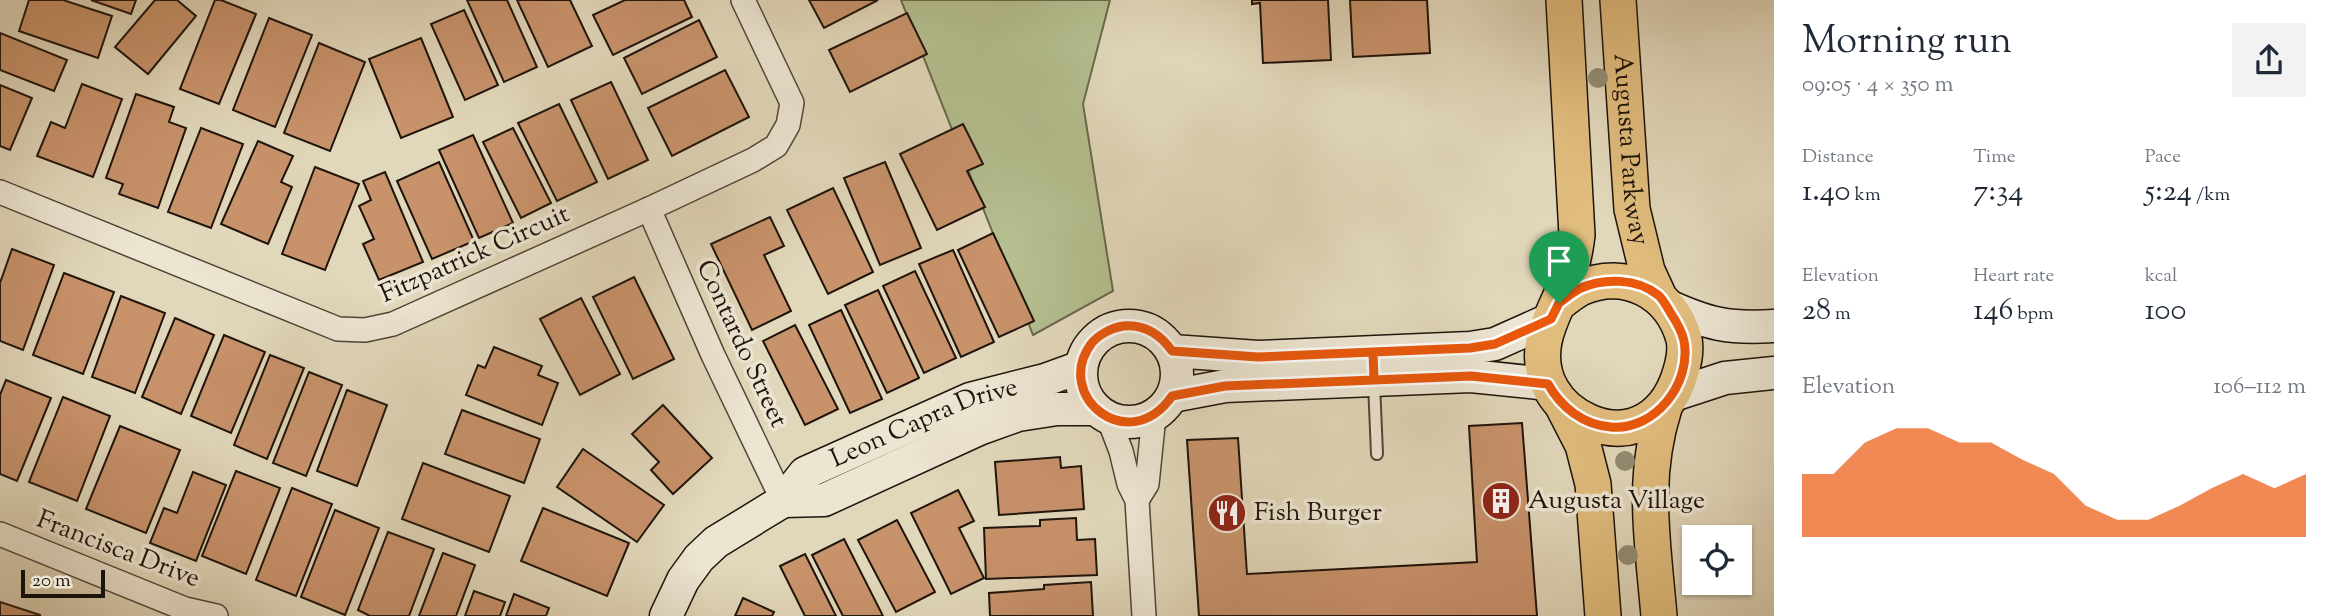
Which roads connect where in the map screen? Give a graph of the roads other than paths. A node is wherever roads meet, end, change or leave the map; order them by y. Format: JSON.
{"nodes":[{"id":1,"x":743,"y":0,"type":"edge"},
{"id":2,"x":1564,"y":0,"type":"edge"},
{"id":3,"x":1618,"y":0,"type":"edge"},
{"id":4,"x":0,"y":191,"type":"edge"},
{"id":5,"x":649,"y":209,"type":"junction"},
{"id":6,"x":1662,"y":300,"type":"junction"},
{"id":7,"x":1555,"y":311,"type":"junction"},
{"id":8,"x":1774,"y":326,"type":"edge"},
{"id":9,"x":1172,"y":351,"type":"junction"},
{"id":10,"x":1373,"y":366,"type":"junction"},
{"id":11,"x":1081,"y":367,"type":"junction"},
{"id":12,"x":1774,"y":373,"type":"edge"},
{"id":13,"x":1555,"y":395,"type":"junction"},
{"id":14,"x":1667,"y":402,"type":"junction"},
{"id":15,"x":1163,"y":406,"type":"junction"},
{"id":16,"x":1102,"y":413,"type":"junction"},
{"id":17,"x":1377,"y":454,"type":"dead end"},
{"id":18,"x":1137,"y":500,"type":"junction"},
{"id":19,"x":783,"y":501,"type":"junction"},
{"id":20,"x":0,"y":534,"type":"edge"},
{"id":21,"x":216,"y":616,"type":"edge"},
{"id":22,"x":666,"y":616,"type":"edge"},
{"id":23,"x":1144,"y":616,"type":"edge"},
{"id":24,"x":1603,"y":616,"type":"edge"},
{"id":25,"x":1658,"y":616,"type":"edge"}],
"edges":[{"from":1,"to":5,"type":"street","name":"Fitzpatrick Circuit"},
{"from":2,"to":7,"type":"main road","name":"Augusta Parkway"},
{"from":3,"to":6,"type":"main road","name":"Augusta Parkway"},
{"from":4,"to":5,"type":"street","name":"Fitzpatrick Circuit"},
{"from":5,"to":19,"type":"street","name":"Contardo Street"},
{"from":6,"to":7,"type":"main road"},
{"from":6,"to":8,"type":"street"},
{"from":6,"to":14,"type":"main road"},
{"from":7,"to":10,"type":"street"},
{"from":7,"to":13,"type":"main road"},
{"from":9,"to":10,"type":"street"},
{"from":9,"to":11,"type":"street"},
{"from":9,"to":15,"type":"street"},
{"from":10,"to":13,"type":"street"},
{"from":10,"to":15,"type":"street"},
{"from":10,"to":17,"type":"lane"},
{"from":11,"to":16,"type":"street"},
{"from":11,"to":19,"type":"street","name":"Leon Capra Drive"},
{"from":12,"to":14,"type":"street"},
{"from":13,"to":14,"type":"main road"},
{"from":13,"to":24,"type":"main road"},
{"from":14,"to":25,"type":"main road"},
{"from":15,"to":16,"type":"street"},
{"from":15,"to":18,"type":"street"},
{"from":16,"to":18,"type":"street"},
{"from":16,"to":19,"type":"street","name":"Leon Capra Drive"},
{"from":18,"to":23,"type":"street"},
{"from":19,"to":22,"type":"street","name":"Leon Capra Drive"},
{"from":20,"to":21,"type":"street","name":"Francisca Drive"}]}
